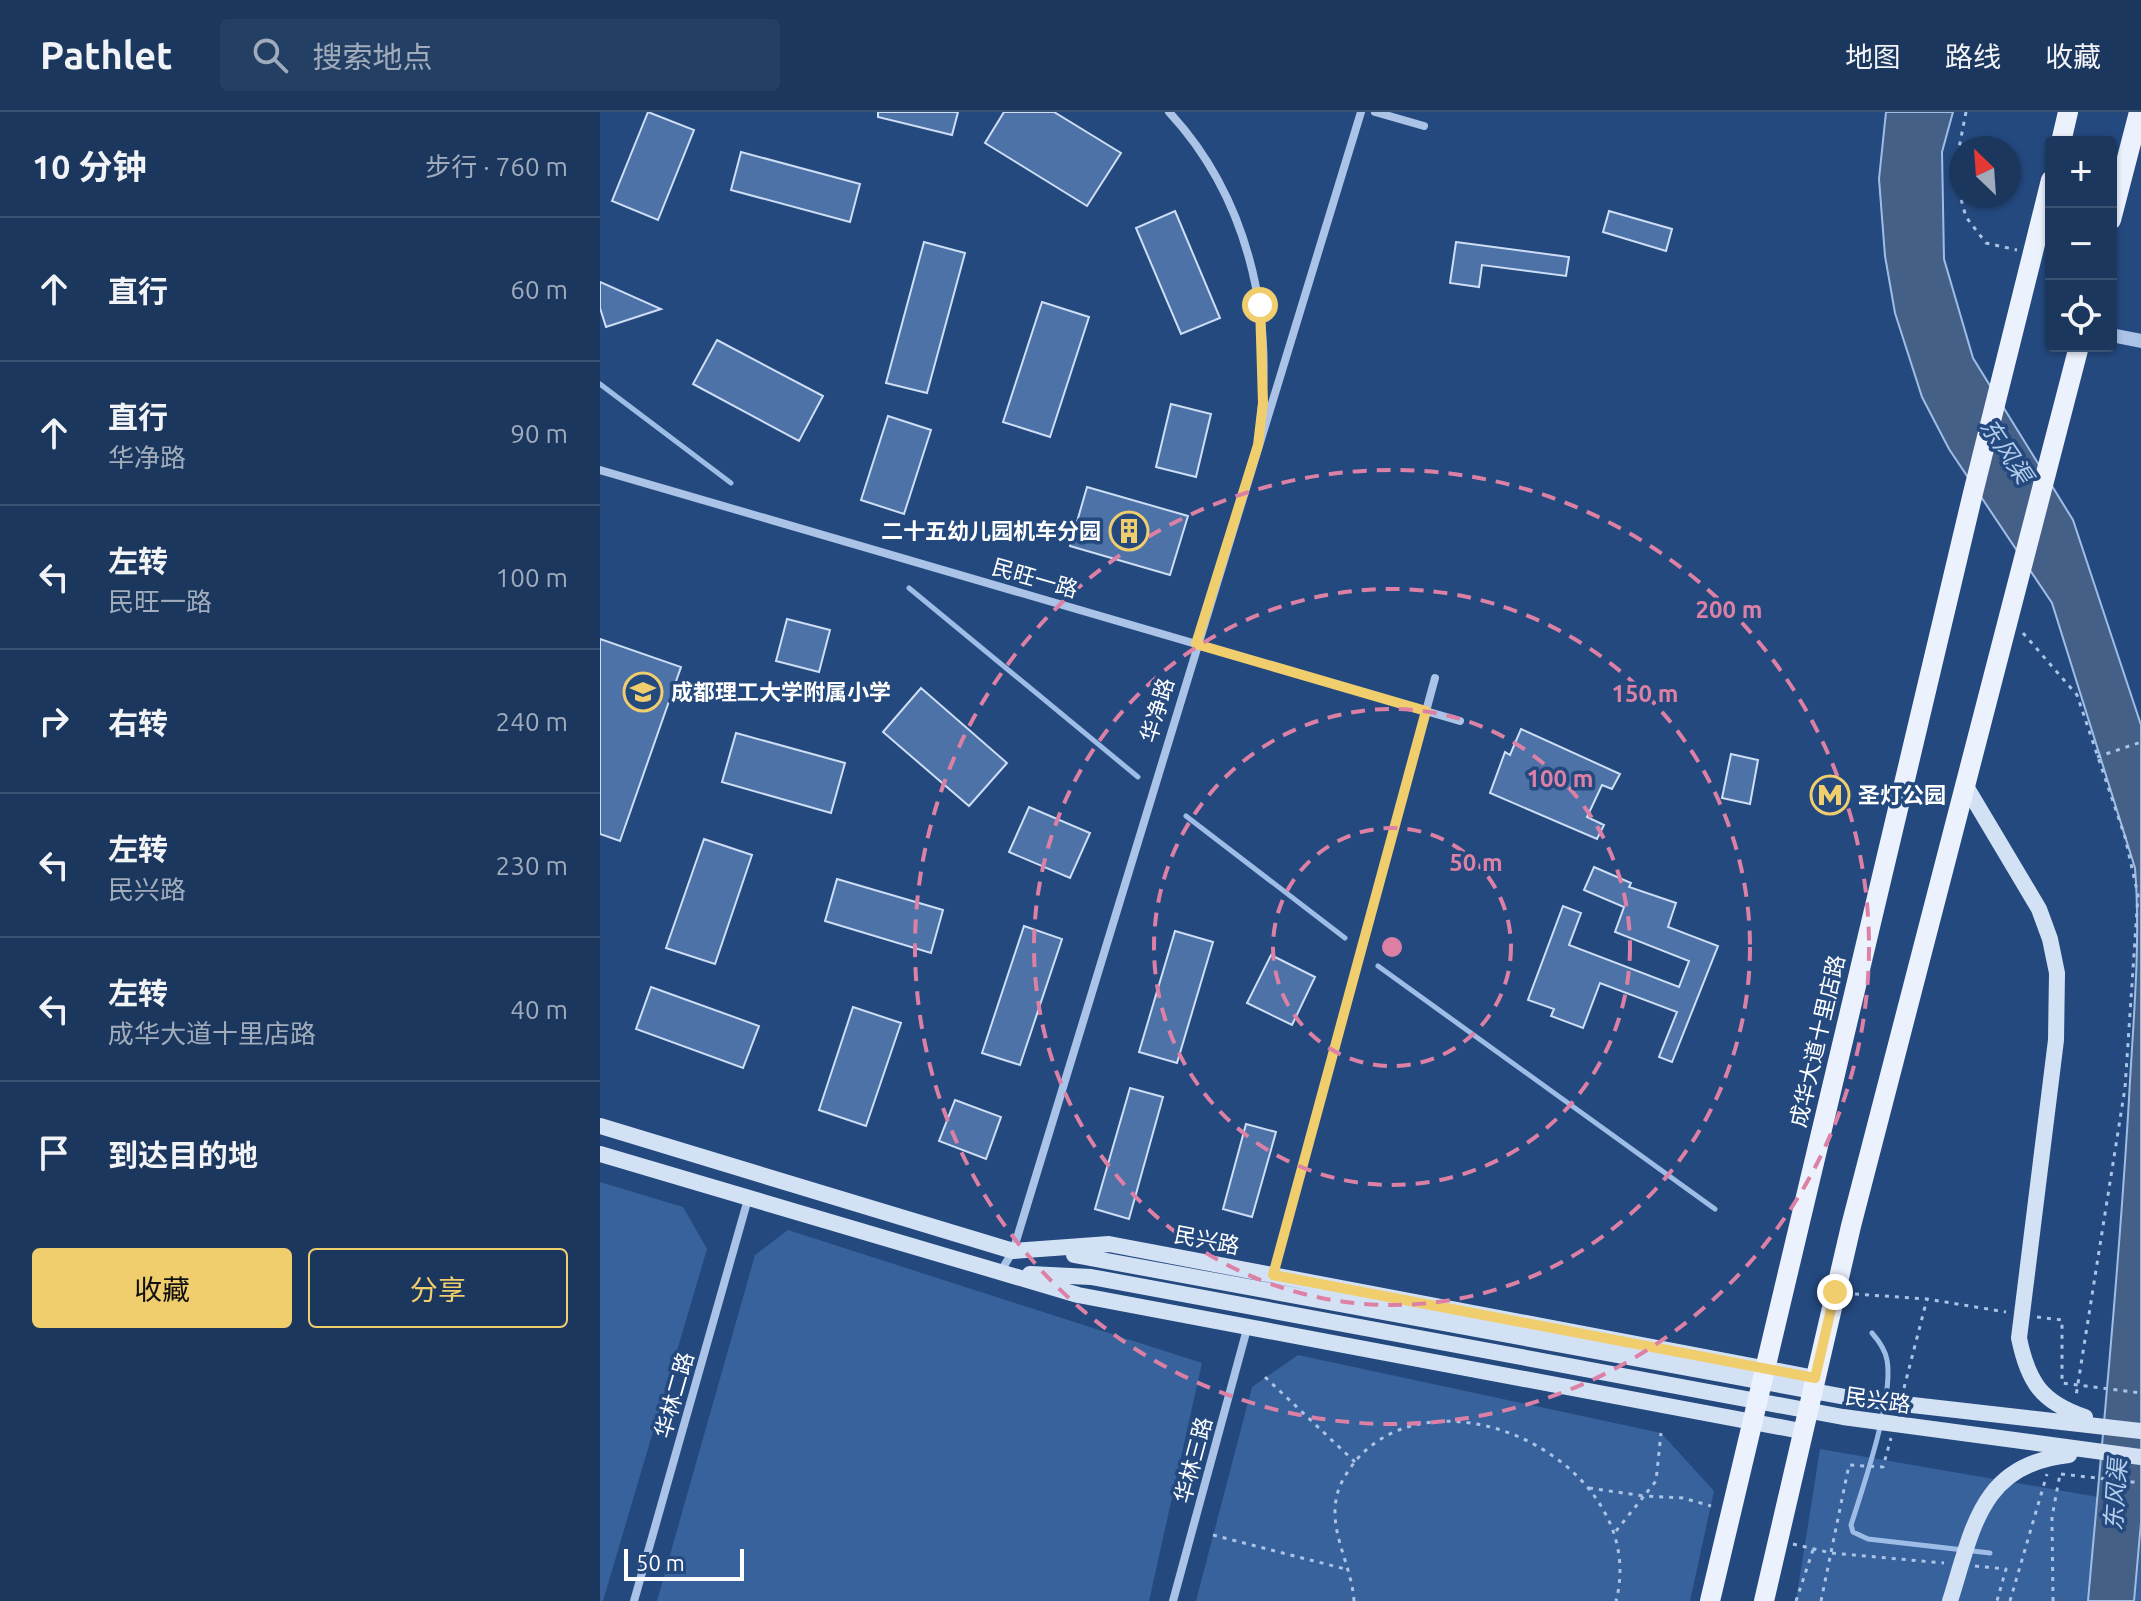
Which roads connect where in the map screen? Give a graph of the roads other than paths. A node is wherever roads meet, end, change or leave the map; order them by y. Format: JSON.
{"nodes":[{"id":1,"x":1169,"y":112,"type":"edge"},
{"id":2,"x":1361,"y":112,"type":"edge"},
{"id":3,"x":1375,"y":112,"type":"edge"},
{"id":4,"x":2068,"y":112,"type":"edge"},
{"id":5,"x":2139,"y":112,"type":"edge"},
{"id":6,"x":1424,"y":126,"type":"dead end"},
{"id":7,"x":2062,"y":136,"type":"edge"},
{"id":8,"x":2045,"y":203,"type":"edge"},
{"id":9,"x":2114,"y":208,"type":"edge"},
{"id":10,"x":2117,"y":336,"type":"edge"},
{"id":11,"x":2141,"y":341,"type":"edge"},
{"id":12,"x":2077,"y":352,"type":"edge"},
{"id":13,"x":1258,"y":445,"type":"junction"},
{"id":14,"x":600,"y":470,"type":"edge"},
{"id":15,"x":1196,"y":644,"type":"junction"},
{"id":16,"x":1435,"y":678,"type":"dead end"},
{"id":17,"x":1426,"y":711,"type":"junction"},
{"id":18,"x":1460,"y":721,"type":"dead end"},
{"id":19,"x":1964,"y":783,"type":"junction"},
{"id":20,"x":600,"y":1126,"type":"edge"},
{"id":21,"x":600,"y":1154,"type":"edge"},
{"id":22,"x":748,"y":1199,"type":"junction"},
{"id":23,"x":1013,"y":1251,"type":"junction"},
{"id":24,"x":1001,"y":1272,"type":"junction"},
{"id":25,"x":1273,"y":1275,"type":"junction"},
{"id":26,"x":1247,"y":1329,"type":"junction"},
{"id":27,"x":1765,"y":1369,"type":"junction"},
{"id":28,"x":1815,"y":1378,"type":"junction"},
{"id":29,"x":1753,"y":1420,"type":"junction"},
{"id":30,"x":2113,"y":1427,"type":"junction"},
{"id":31,"x":1801,"y":1431,"type":"junction"},
{"id":32,"x":2141,"y":1431,"type":"edge"},
{"id":33,"x":2100,"y":1452,"type":"junction"},
{"id":34,"x":2141,"y":1457,"type":"edge"},
{"id":35,"x":634,"y":1601,"type":"edge"},
{"id":36,"x":1173,"y":1601,"type":"edge"},
{"id":37,"x":1710,"y":1601,"type":"edge"},
{"id":38,"x":1764,"y":1601,"type":"edge"},
{"id":39,"x":1950,"y":1601,"type":"edge"}],
"edges":[{"from":1,"to":13,"type":"street"},
{"from":2,"to":13,"type":"street","name":"华净路"},
{"from":3,"to":6,"type":"street"},
{"from":4,"to":7,"type":"main road"},
{"from":5,"to":9,"type":"main road"},
{"from":8,"to":27,"type":"main road","name":"成华大道十里店路"},
{"from":10,"to":11,"type":"street"},
{"from":12,"to":19,"type":"main road"},
{"from":13,"to":15,"type":"street","name":"华净路"},
{"from":14,"to":15,"type":"street","name":"民旺一路"},
{"from":15,"to":17,"type":"street","name":"民旺一路"},
{"from":15,"to":23,"type":"street","name":"华净路"},
{"from":16,"to":17,"type":"street"},
{"from":17,"to":18,"type":"street","name":"民旺一路"},
{"from":17,"to":25,"type":"street"},
{"from":19,"to":28,"type":"main road"},
{"from":19,"to":30,"type":"main road"},
{"from":20,"to":23,"type":"main road","name":"民兴路"},
{"from":21,"to":22,"type":"main road"},
{"from":22,"to":24,"type":"main road"},
{"from":22,"to":35,"type":"street","name":"华林二路"},
{"from":23,"to":24,"type":"street","name":"华净路"},
{"from":23,"to":25,"type":"main road","name":"民兴路"},
{"from":23,"to":30,"type":"main road","name":"民兴路"},
{"from":24,"to":26,"type":"main road"},
{"from":24,"to":33,"type":"main road","name":"民兴路"},
{"from":25,"to":27,"type":"main road","name":"民兴路"},
{"from":26,"to":29,"type":"main road"},
{"from":26,"to":36,"type":"street","name":"华林三路"},
{"from":27,"to":28,"type":"main road","name":"民兴路"},
{"from":27,"to":29,"type":"main road","name":"成华大道十里店路"},
{"from":28,"to":31,"type":"main road"},
{"from":29,"to":31,"type":"main road"},
{"from":29,"to":37,"type":"main road","name":"成华大道十里店路"},
{"from":30,"to":32,"type":"main road","name":"民兴路"},
{"from":31,"to":38,"type":"main road"},
{"from":33,"to":34,"type":"main road","name":"民兴路"},
{"from":33,"to":39,"type":"main road"}]}
